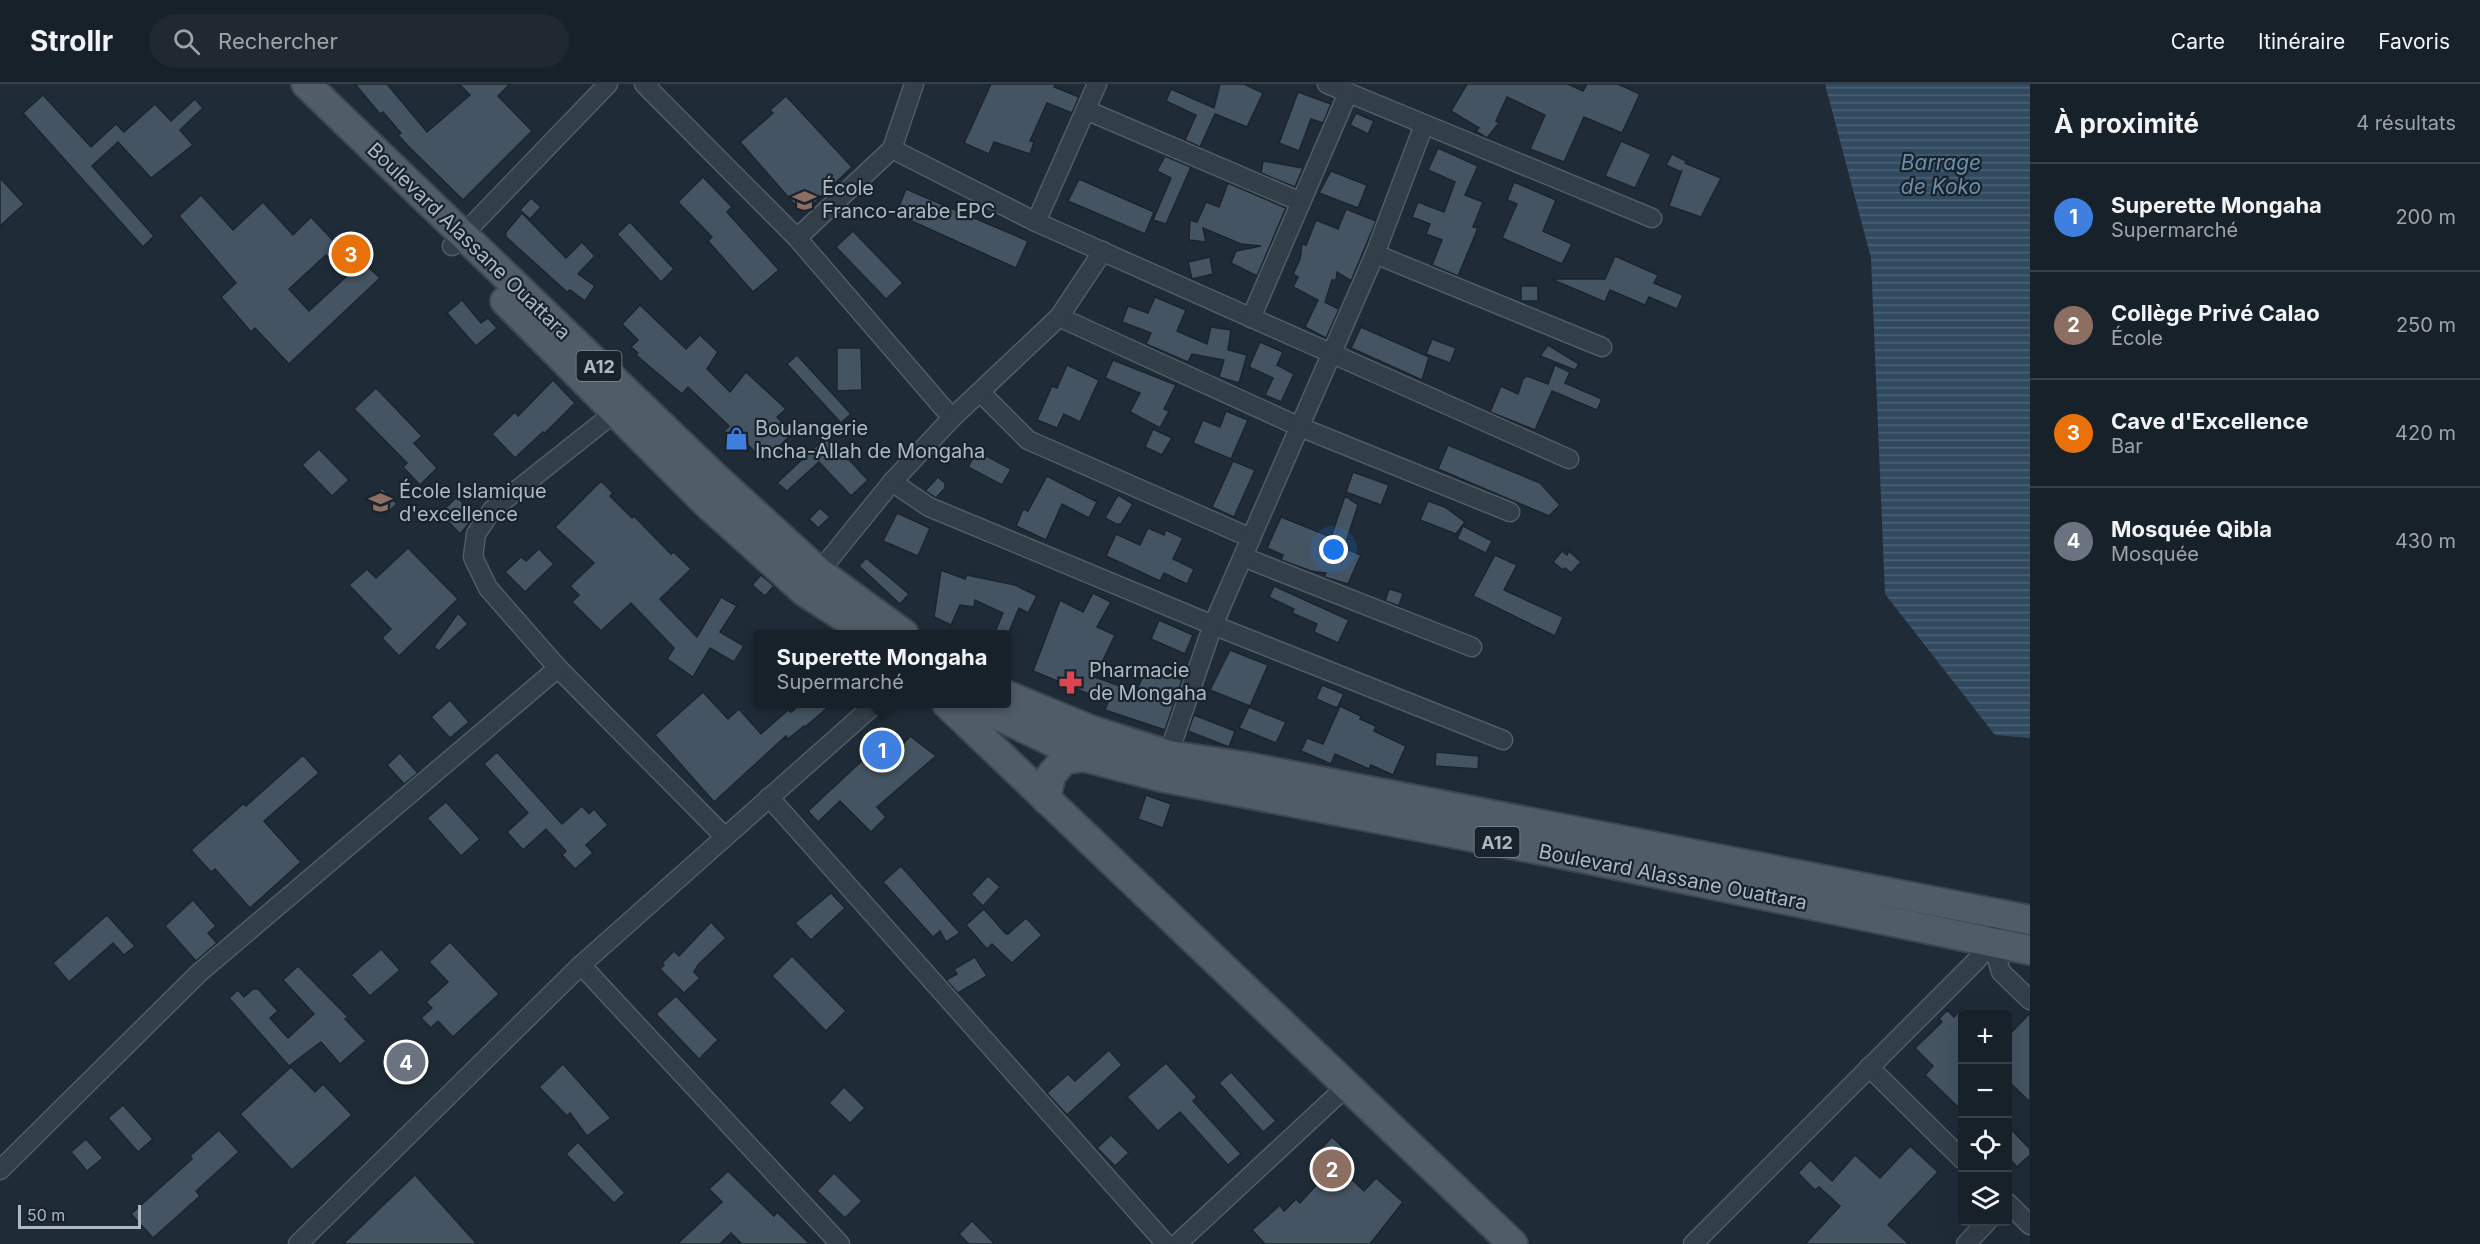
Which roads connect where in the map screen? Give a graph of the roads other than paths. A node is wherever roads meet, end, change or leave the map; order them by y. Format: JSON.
{"nodes":[{"id":1,"x":291,"y":84,"type":"edge"},
{"id":2,"x":306,"y":84,"type":"edge"},
{"id":3,"x":608,"y":84,"type":"edge"},
{"id":4,"x":644,"y":84,"type":"edge"},
{"id":5,"x":914,"y":84,"type":"edge"},
{"id":6,"x":1097,"y":84,"type":"edge"},
{"id":7,"x":1327,"y":84,"type":"edge"},
{"id":8,"x":1348,"y":93,"type":"junction"},
{"id":9,"x":1086,"y":110,"type":"junction"},
{"id":10,"x":1424,"y":125,"type":"junction"},
{"id":11,"x":892,"y":149,"type":"junction"},
{"id":12,"x":1301,"y":202,"type":"junction"},
{"id":13,"x":1652,"y":218,"type":"dead end"},
{"id":14,"x":1036,"y":222,"type":"junction"},
{"id":15,"x":797,"y":238,"type":"junction"},
{"id":16,"x":458,"y":241,"type":"junction"},
{"id":17,"x":1103,"y":251,"type":"junction"},
{"id":18,"x":1375,"y":254,"type":"junction"},
{"id":19,"x":1059,"y":317,"type":"junction"},
{"id":20,"x":1251,"y":318,"type":"junction"},
{"id":21,"x":1602,"y":347,"type":"dead end"},
{"id":22,"x":1332,"y":354,"type":"junction"},
{"id":23,"x":981,"y":393,"type":"junction"},
{"id":24,"x":614,"y":413,"type":"junction"},
{"id":25,"x":952,"y":418,"type":"junction"},
{"id":26,"x":1300,"y":427,"type":"junction"},
{"id":27,"x":1569,"y":459,"type":"dead end"},
{"id":28,"x":892,"y":482,"type":"junction"},
{"id":29,"x":1510,"y":512,"type":"dead end"},
{"id":30,"x":1251,"y":538,"type":"junction"},
{"id":31,"x":1243,"y":557,"type":"junction"},
{"id":32,"x":819,"y":572,"type":"junction"},
{"id":33,"x":1213,"y":625,"type":"junction"},
{"id":34,"x":864,"y":630,"type":"edge"},
{"id":35,"x":899,"y":630,"type":"edge"},
{"id":36,"x":1472,"y":647,"type":"dead end"},
{"id":37,"x":558,"y":668,"type":"junction"},
{"id":38,"x":1011,"y":697,"type":"edge"},
{"id":39,"x":870,"y":708,"type":"edge"},
{"id":40,"x":950,"y":708,"type":"edge"},
{"id":41,"x":982,"y":708,"type":"edge"},
{"id":42,"x":1503,"y":740,"type":"dead end"},
{"id":43,"x":1084,"y":757,"type":"junction"},
{"id":44,"x":1165,"y":766,"type":"junction"},
{"id":45,"x":770,"y":797,"type":"junction"},
{"id":46,"x":1046,"y":799,"type":"junction"},
{"id":47,"x":725,"y":837,"type":"junction"},
{"id":48,"x":2030,"y":920,"type":"edge"},
{"id":49,"x":1995,"y":927,"type":"junction"},
{"id":50,"x":2030,"y":950,"type":"edge"},
{"id":51,"x":581,"y":965,"type":"junction"},
{"id":52,"x":2030,"y":1000,"type":"edge"},
{"id":53,"x":1869,"y":1067,"type":"junction"},
{"id":54,"x":1347,"y":1086,"type":"junction"},
{"id":55,"x":1958,"y":1155,"type":"edge"},
{"id":56,"x":0,"y":1170,"type":"edge"},
{"id":57,"x":2012,"y":1208,"type":"edge"},
{"id":58,"x":2030,"y":1225,"type":"edge"},
{"id":59,"x":1982,"y":1226,"type":"edge"},
{"id":60,"x":298,"y":1244,"type":"edge"},
{"id":61,"x":840,"y":1244,"type":"edge"},
{"id":62,"x":1166,"y":1244,"type":"edge"},
{"id":63,"x":1177,"y":1244,"type":"edge"},
{"id":64,"x":1513,"y":1244,"type":"edge"},
{"id":65,"x":1693,"y":1244,"type":"edge"},
{"id":66,"x":1966,"y":1244,"type":"edge"}],
"edges":[{"from":1,"to":16,"type":"main road","name":"Boulevard Alassane Ouattara","number":"A12"},
{"from":2,"to":16,"type":"main road","name":"Boulevard Alassane Ouattara","number":"A12"},
{"from":3,"to":16,"type":"street"},
{"from":4,"to":15,"type":"street"},
{"from":5,"to":11,"type":"street"},
{"from":6,"to":9,"type":"street"},
{"from":7,"to":8,"type":"street"},
{"from":8,"to":10,"type":"street"},
{"from":8,"to":12,"type":"street"},
{"from":9,"to":12,"type":"street"},
{"from":9,"to":14,"type":"street"},
{"from":10,"to":13,"type":"street"},
{"from":10,"to":18,"type":"street"},
{"from":11,"to":14,"type":"street"},
{"from":11,"to":15,"type":"street"},
{"from":12,"to":20,"type":"street"},
{"from":14,"to":17,"type":"street"},
{"from":15,"to":25,"type":"street"},
{"from":16,"to":24,"type":"main road","name":"Boulevard Alassane Ouattara","number":"A12"},
{"from":16,"to":32,"type":"main road","name":"Boulevard Alassane Ouattara","number":"A12"},
{"from":17,"to":19,"type":"street"},
{"from":17,"to":20,"type":"street"},
{"from":18,"to":21,"type":"street"},
{"from":18,"to":22,"type":"street"},
{"from":19,"to":23,"type":"street"},
{"from":19,"to":26,"type":"street"},
{"from":20,"to":22,"type":"street"},
{"from":22,"to":26,"type":"street"},
{"from":22,"to":27,"type":"street"},
{"from":23,"to":25,"type":"street"},
{"from":23,"to":30,"type":"street"},
{"from":24,"to":34,"type":"main road","name":"Boulevard Alassane Ouattara","number":"A12"},
{"from":24,"to":37,"type":"street"},
{"from":25,"to":28,"type":"street"},
{"from":26,"to":29,"type":"street"},
{"from":26,"to":30,"type":"street"},
{"from":28,"to":32,"type":"street"},
{"from":28,"to":33,"type":"street"},
{"from":30,"to":31,"type":"street"},
{"from":31,"to":33,"type":"street"},
{"from":31,"to":36,"type":"street"},
{"from":32,"to":35,"type":"main road","name":"Boulevard Alassane Ouattara","number":"A12"},
{"from":33,"to":42,"type":"street"},
{"from":33,"to":44,"type":"street"},
{"from":37,"to":47,"type":"street"},
{"from":37,"to":56,"type":"street"},
{"from":38,"to":44,"type":"main road","name":"Boulevard Alassane Ouattara","number":"A12"},
{"from":39,"to":45,"type":"street"},
{"from":40,"to":46,"type":"main road"},
{"from":41,"to":43,"type":"main road","name":"Boulevard Alassane Ouattara","number":"A12"},
{"from":43,"to":44,"type":"main road","name":"Boulevard Alassane Ouattara","number":"A12"},
{"from":43,"to":46,"type":"main road"},
{"from":44,"to":49,"type":"main road","name":"Boulevard Alassane Ouattara","number":"A12"},
{"from":45,"to":47,"type":"street"},
{"from":45,"to":62,"type":"street"},
{"from":46,"to":54,"type":"main road"},
{"from":47,"to":51,"type":"street"},
{"from":48,"to":49,"type":"main road","name":"Boulevard Alassane Ouattara","number":"A12"},
{"from":49,"to":50,"type":"main road","name":"Boulevard Alassane Ouattara","number":"A12"},
{"from":49,"to":52,"type":"street"},
{"from":49,"to":53,"type":"street"},
{"from":51,"to":60,"type":"street"},
{"from":51,"to":61,"type":"street"},
{"from":53,"to":55,"type":"street"},
{"from":53,"to":65,"type":"street"},
{"from":54,"to":63,"type":"street"},
{"from":54,"to":64,"type":"main road"},
{"from":57,"to":58,"type":"street"},
{"from":59,"to":66,"type":"street"}]}
